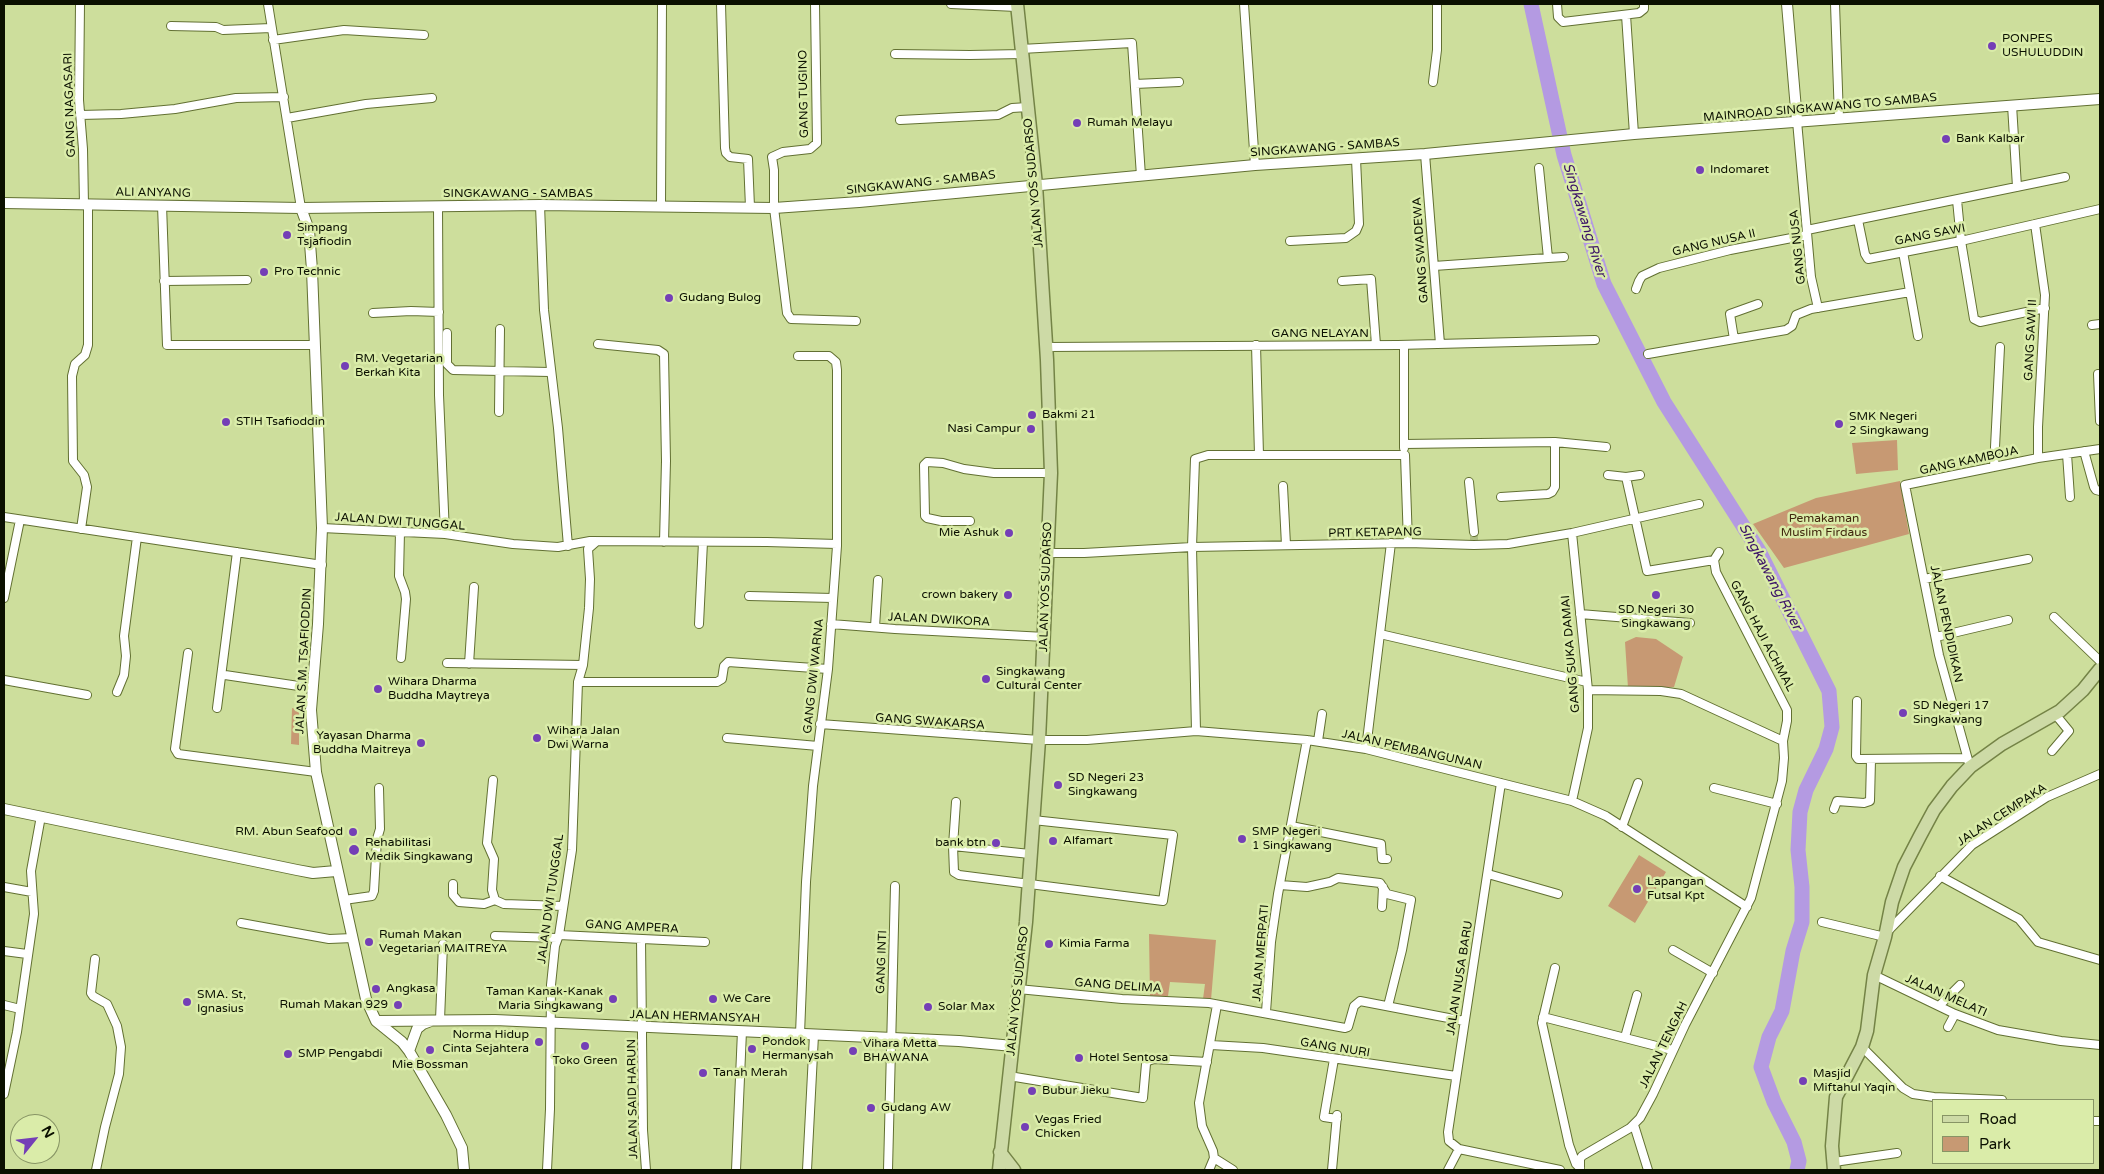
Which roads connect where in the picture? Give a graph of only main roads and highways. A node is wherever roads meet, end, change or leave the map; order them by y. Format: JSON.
{"nodes":[{"id":1,"x":1017,"y":6,"type":"edge"},
{"id":2,"x":2100,"y":669,"type":"edge"},
{"id":3,"x":1000,"y":1152,"type":"junction"},
{"id":4,"x":1834,"y":1166,"type":"edge"},
{"id":5,"x":1000,"y":1170,"type":"edge"},
{"id":6,"x":1014,"y":1170,"type":"edge"}],
"edges":[{"from":1,"to":3,"type":"main road","name":"JALAN YOS SUDARSO"},
{"from":2,"to":4,"type":"main road"},
{"from":3,"to":5,"type":"main road","name":"JALAN YOS SUDARSO"},
{"from":3,"to":6,"type":"main road"}]}
